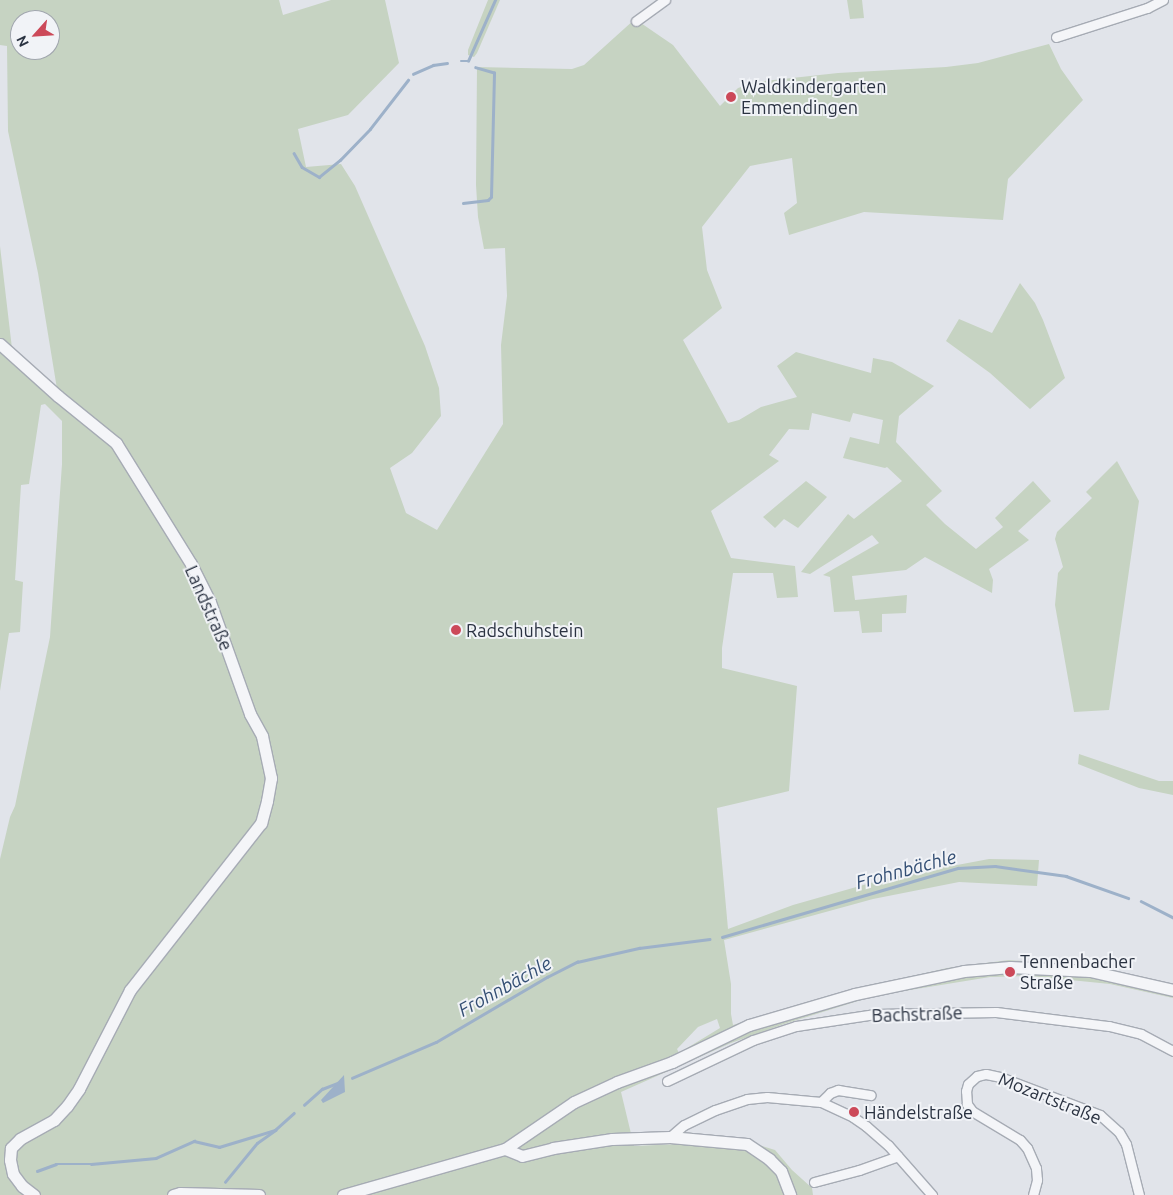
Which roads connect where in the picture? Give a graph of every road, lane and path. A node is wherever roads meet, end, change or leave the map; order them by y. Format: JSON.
{"nodes":[{"id":1,"x":665,"y":0,"type":"edge"},
{"id":2,"x":1163,"y":0,"type":"edge"},
{"id":3,"x":636,"y":21,"type":"dead end"},
{"id":4,"x":1056,"y":37,"type":"dead end"},
{"id":5,"x":0,"y":344,"type":"edge"},
{"id":6,"x":1173,"y":990,"type":"edge"},
{"id":7,"x":1173,"y":1051,"type":"edge"},
{"id":8,"x":667,"y":1081,"type":"dead end"},
{"id":9,"x":871,"y":1095,"type":"dead end"},
{"id":10,"x":821,"y":1102,"type":"junction"},
{"id":11,"x":670,"y":1137,"type":"junction"},
{"id":12,"x":505,"y":1149,"type":"junction"},
{"id":13,"x":898,"y":1156,"type":"junction"},
{"id":14,"x":814,"y":1182,"type":"dead end"},
{"id":15,"x":34,"y":1195,"type":"edge"},
{"id":16,"x":173,"y":1195,"type":"edge"},
{"id":17,"x":259,"y":1195,"type":"edge"},
{"id":18,"x":343,"y":1195,"type":"edge"},
{"id":19,"x":790,"y":1195,"type":"edge"},
{"id":20,"x":932,"y":1195,"type":"edge"},
{"id":21,"x":1033,"y":1195,"type":"edge"},
{"id":22,"x":1139,"y":1195,"type":"edge"}],
"edges":[{"from":1,"to":3,"type":"street"},
{"from":2,"to":4,"type":"street"},
{"from":5,"to":15,"type":"street","name":"Landstraße"},
{"from":6,"to":12,"type":"street"},
{"from":7,"to":8,"type":"street","name":"Bachstraße"},
{"from":9,"to":10,"type":"street"},
{"from":10,"to":11,"type":"street"},
{"from":10,"to":13,"type":"street"},
{"from":11,"to":12,"type":"street"},
{"from":11,"to":19,"type":"street"},
{"from":12,"to":18,"type":"street"},
{"from":13,"to":14,"type":"street"},
{"from":13,"to":20,"type":"street"},
{"from":16,"to":17,"type":"street"},
{"from":21,"to":22,"type":"street","name":"Mozartstraße"}]}
